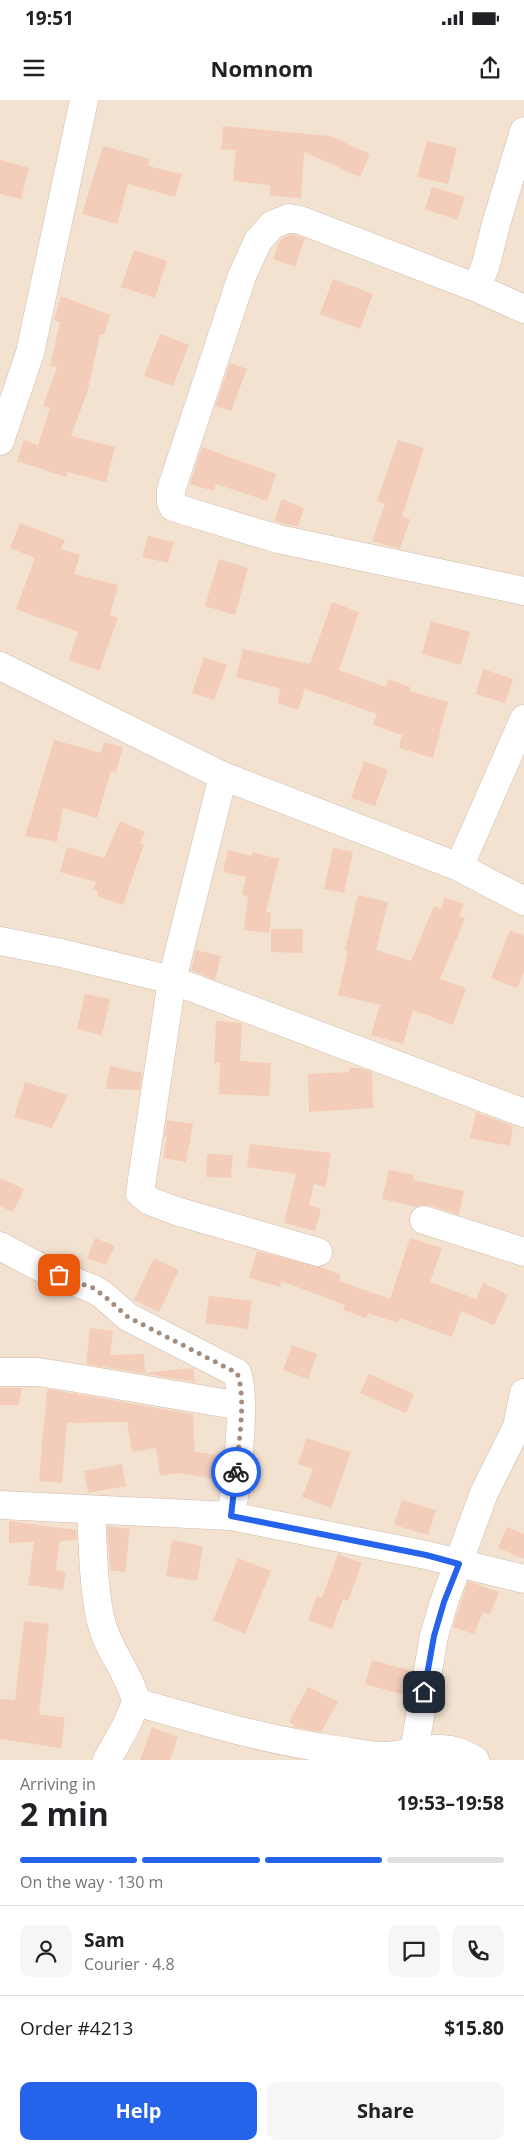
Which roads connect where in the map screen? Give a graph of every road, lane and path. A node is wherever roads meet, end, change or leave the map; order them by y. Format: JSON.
{"nodes":[{"id":1,"x":84,"y":100,"type":"edge"},
{"id":2,"x":524,"y":132,"type":"edge"},
{"id":3,"x":477,"y":288,"type":"junction"},
{"id":4,"x":524,"y":309,"type":"edge"},
{"id":5,"x":0,"y":441,"type":"edge"},
{"id":6,"x":524,"y":591,"type":"edge"},
{"id":7,"x":0,"y":666,"type":"edge"},
{"id":8,"x":524,"y":719,"type":"edge"},
{"id":9,"x":223,"y":776,"type":"junction"},
{"id":10,"x":459,"y":867,"type":"junction"},
{"id":11,"x":524,"y":901,"type":"edge"},
{"id":12,"x":0,"y":941,"type":"edge"},
{"id":13,"x":172,"y":980,"type":"junction"},
{"id":14,"x":524,"y":1113,"type":"edge"},
{"id":15,"x":424,"y":1220,"type":"dead end"},
{"id":16,"x":0,"y":1246,"type":"edge"},
{"id":17,"x":318,"y":1252,"type":"dead end"},
{"id":18,"x":524,"y":1252,"type":"edge"},
{"id":19,"x":0,"y":1372,"type":"edge"},
{"id":20,"x":524,"y":1393,"type":"edge"},
{"id":21,"x":241,"y":1406,"type":"junction"},
{"id":22,"x":0,"y":1505,"type":"edge"},
{"id":23,"x":91,"y":1510,"type":"junction"},
{"id":24,"x":231,"y":1516,"type":"junction"},
{"id":25,"x":459,"y":1564,"type":"junction"},
{"id":26,"x":524,"y":1578,"type":"edge"},
{"id":27,"x":136,"y":1702,"type":"junction"},
{"id":28,"x":414,"y":1752,"type":"junction"},
{"id":29,"x":107,"y":1760,"type":"edge"},
{"id":30,"x":475,"y":1760,"type":"edge"}],
"edges":[{"from":1,"to":5,"type":"street"},
{"from":2,"to":3,"type":"street"},
{"from":3,"to":4,"type":"street"},
{"from":3,"to":6,"type":"street"},
{"from":7,"to":9,"type":"street"},
{"from":8,"to":10,"type":"street"},
{"from":9,"to":10,"type":"street"},
{"from":9,"to":13,"type":"street"},
{"from":10,"to":11,"type":"street"},
{"from":12,"to":13,"type":"street"},
{"from":13,"to":14,"type":"street"},
{"from":13,"to":17,"type":"street"},
{"from":15,"to":18,"type":"street"},
{"from":16,"to":21,"type":"street"},
{"from":19,"to":21,"type":"street"},
{"from":20,"to":25,"type":"street"},
{"from":21,"to":24,"type":"street"},
{"from":22,"to":23,"type":"street"},
{"from":23,"to":24,"type":"street"},
{"from":23,"to":27,"type":"street"},
{"from":24,"to":25,"type":"street"},
{"from":25,"to":26,"type":"street"},
{"from":25,"to":28,"type":"street"},
{"from":27,"to":28,"type":"street"},
{"from":27,"to":29,"type":"street"},
{"from":28,"to":30,"type":"street"}]}
